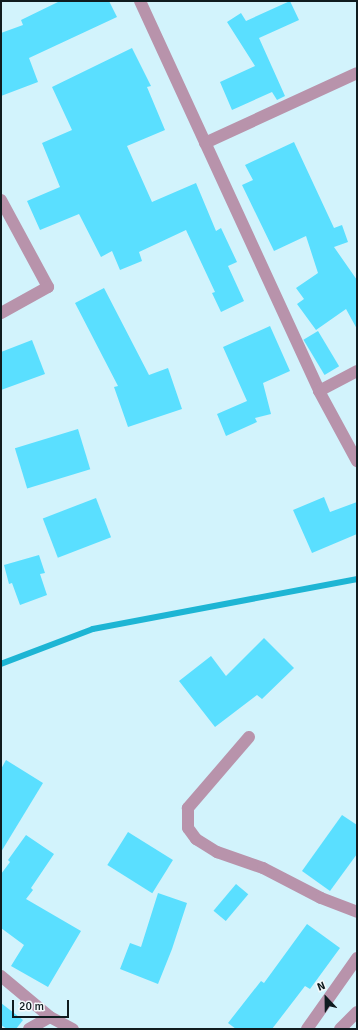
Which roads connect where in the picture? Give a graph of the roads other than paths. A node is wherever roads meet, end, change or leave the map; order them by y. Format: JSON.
{"nodes":[{"id":1,"x":140,"y":1,"type":"edge"},
{"id":2,"x":357,"y":73,"type":"edge"},
{"id":3,"x":205,"y":143,"type":"junction"},
{"id":4,"x":1,"y":200,"type":"edge"},
{"id":5,"x":1,"y":313,"type":"edge"},
{"id":6,"x":357,"y":371,"type":"edge"},
{"id":7,"x":319,"y":391,"type":"junction"},
{"id":8,"x":357,"y":461,"type":"edge"},
{"id":9,"x":250,"y":737,"type":"dead end"},
{"id":10,"x":357,"y":912,"type":"edge"},
{"id":11,"x":357,"y":958,"type":"edge"},
{"id":12,"x":1,"y":976,"type":"edge"},
{"id":13,"x":357,"y":1012,"type":"edge"},
{"id":14,"x":50,"y":1017,"type":"junction"},
{"id":15,"x":29,"y":1029,"type":"edge"},
{"id":16,"x":73,"y":1029,"type":"edge"},
{"id":17,"x":308,"y":1029,"type":"edge"},
{"id":18,"x":340,"y":1029,"type":"edge"}],
"edges":[{"from":1,"to":3,"type":"street"},
{"from":2,"to":3,"type":"street"},
{"from":3,"to":7,"type":"street"},
{"from":4,"to":5,"type":"street"},
{"from":6,"to":7,"type":"street"},
{"from":7,"to":8,"type":"street"},
{"from":9,"to":10,"type":"street"},
{"from":11,"to":17,"type":"street"},
{"from":12,"to":14,"type":"street"},
{"from":13,"to":18,"type":"street"},
{"from":14,"to":15,"type":"street"},
{"from":14,"to":16,"type":"street"}]}
